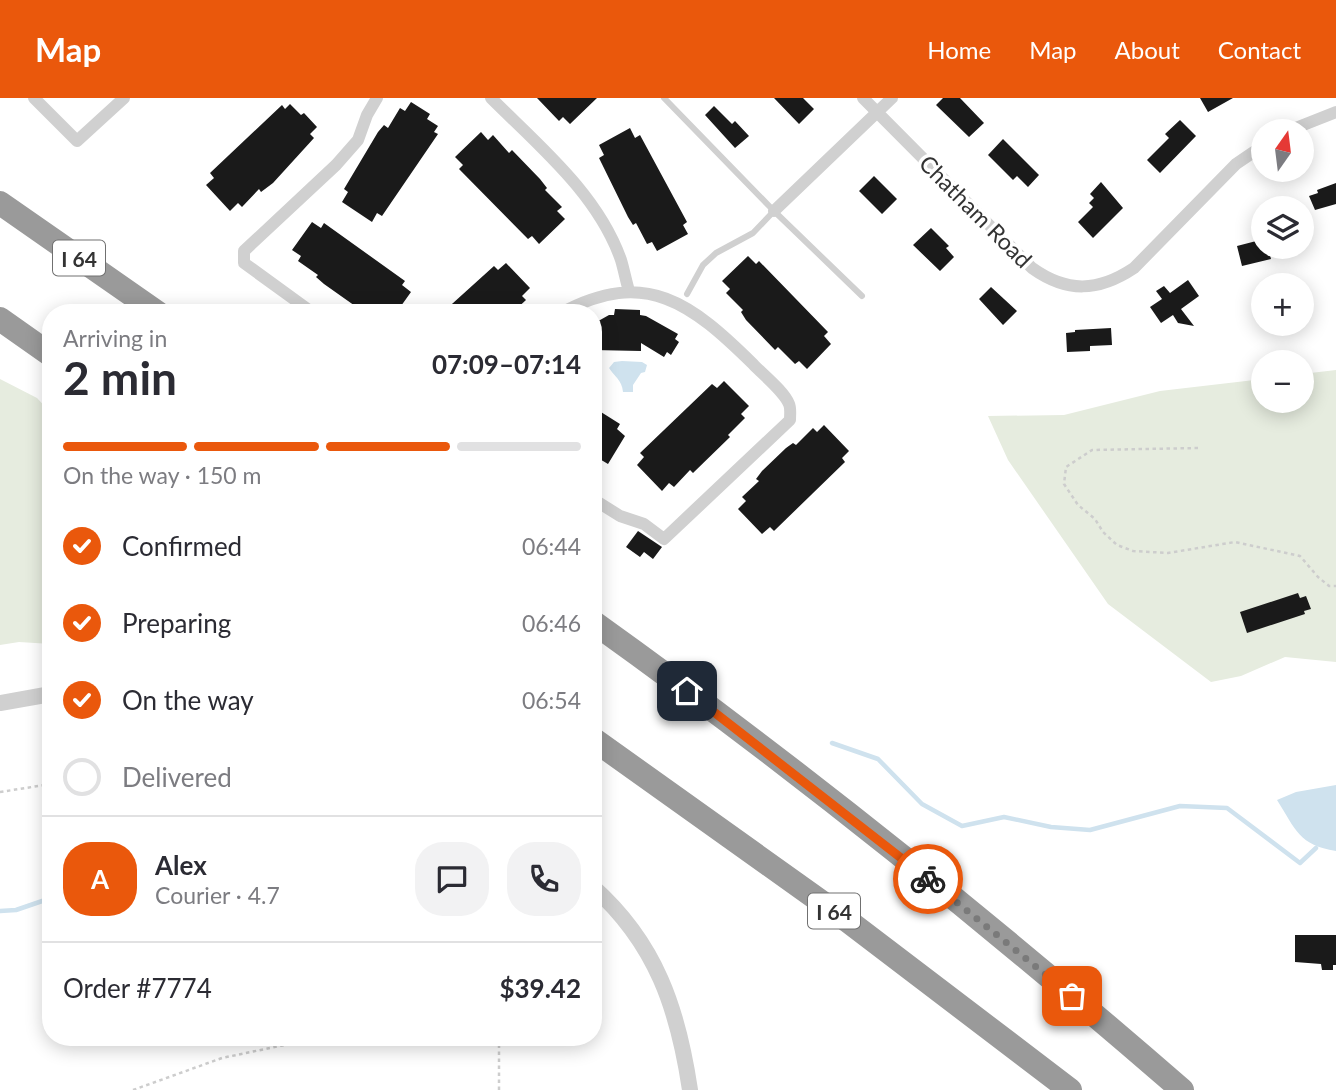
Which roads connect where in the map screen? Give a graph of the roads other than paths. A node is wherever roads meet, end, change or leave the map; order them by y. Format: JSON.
{"nodes":[{"id":1,"x":34,"y":98,"type":"edge"},
{"id":2,"x":124,"y":98,"type":"edge"},
{"id":3,"x":377,"y":98,"type":"edge"},
{"id":4,"x":491,"y":98,"type":"edge"},
{"id":5,"x":664,"y":98,"type":"edge"},
{"id":6,"x":863,"y":98,"type":"edge"},
{"id":7,"x":892,"y":98,"type":"edge"},
{"id":8,"x":877,"y":112,"type":"junction"},
{"id":9,"x":1336,"y":112,"type":"edge"},
{"id":10,"x":1314,"y":121,"type":"edge"},
{"id":11,"x":1251,"y":154,"type":"edge"},
{"id":12,"x":0,"y":203,"type":"edge"},
{"id":13,"x":774,"y":211,"type":"junction"},
{"id":14,"x":629,"y":291,"type":"junction"},
{"id":15,"x":687,"y":294,"type":"dead end"},
{"id":16,"x":862,"y":296,"type":"dead end"},
{"id":17,"x":145,"y":304,"type":"edge"},
{"id":18,"x":301,"y":304,"type":"edge"},
{"id":19,"x":577,"y":304,"type":"edge"},
{"id":20,"x":0,"y":319,"type":"edge"},
{"id":21,"x":42,"y":349,"type":"edge"},
{"id":22,"x":602,"y":505,"type":"edge"},
{"id":23,"x":602,"y":629,"type":"edge"},
{"id":24,"x":42,"y":696,"type":"edge"},
{"id":25,"x":0,"y":704,"type":"edge"},
{"id":26,"x":602,"y":745,"type":"edge"},
{"id":27,"x":602,"y":896,"type":"edge"},
{"id":28,"x":690,"y":1090,"type":"edge"},
{"id":29,"x":1070,"y":1090,"type":"edge"},
{"id":30,"x":1182,"y":1090,"type":"edge"}],
"edges":[{"from":1,"to":2,"type":"street"},
{"from":3,"to":18,"type":"street"},
{"from":4,"to":14,"type":"street"},
{"from":5,"to":13,"type":"lane"},
{"from":6,"to":8,"type":"street","name":"Chatham Road"},
{"from":7,"to":8,"type":"street"},
{"from":8,"to":11,"type":"street","name":"Chatham Road"},
{"from":8,"to":13,"type":"street"},
{"from":9,"to":10,"type":"street"},
{"from":12,"to":17,"type":"highway","number":"I 64"},
{"from":13,"to":15,"type":"lane"},
{"from":13,"to":16,"type":"lane"},
{"from":14,"to":19,"type":"street"},
{"from":14,"to":22,"type":"street"},
{"from":20,"to":21,"type":"highway"},
{"from":23,"to":30,"type":"highway"},
{"from":24,"to":25,"type":"street"},
{"from":26,"to":29,"type":"highway","number":"I 64"},
{"from":27,"to":28,"type":"street"}]}
